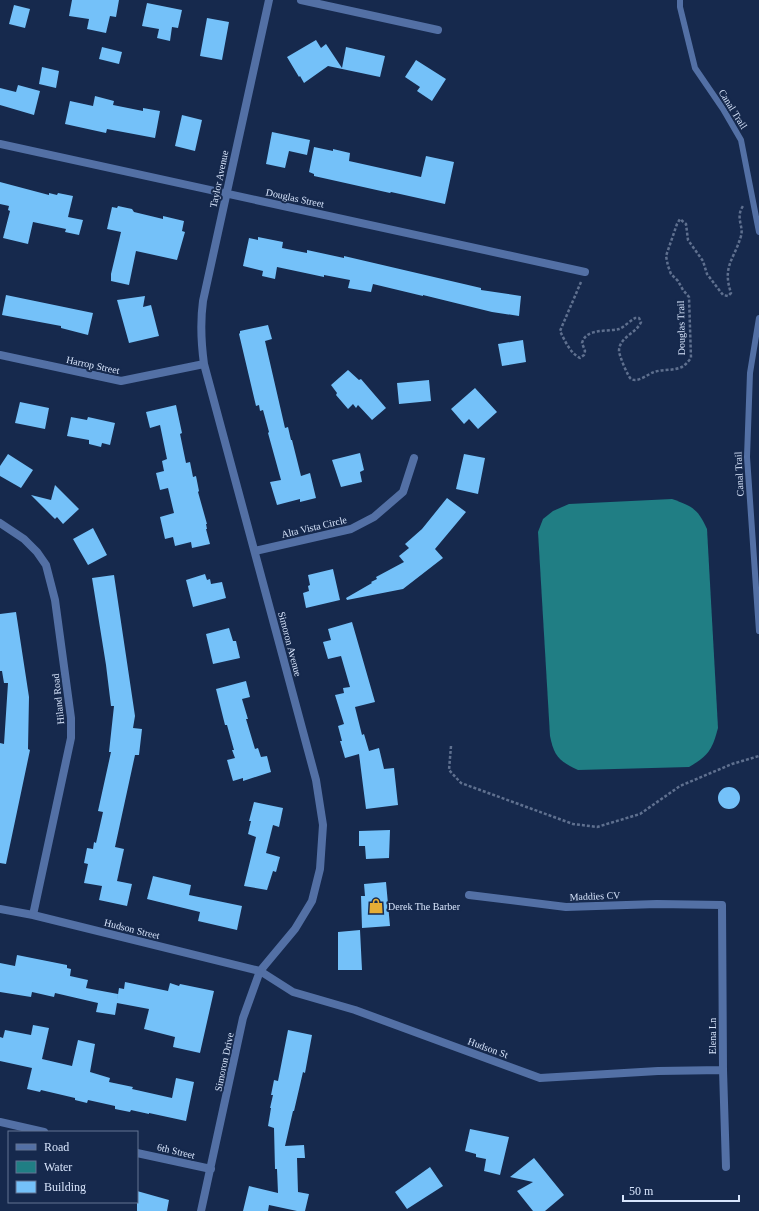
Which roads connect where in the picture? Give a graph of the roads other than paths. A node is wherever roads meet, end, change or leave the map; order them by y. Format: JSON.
{"nodes":[{"id":1,"x":269,"y":0,"type":"edge"},
{"id":2,"x":300,"y":0,"type":"edge"},
{"id":3,"x":680,"y":0,"type":"edge"},
{"id":4,"x":438,"y":30,"type":"dead end"},
{"id":5,"x":0,"y":144,"type":"edge"},
{"id":6,"x":226,"y":193,"type":"junction"},
{"id":7,"x":759,"y":232,"type":"edge"},
{"id":8,"x":585,"y":272,"type":"road end"},
{"id":9,"x":759,"y":318,"type":"edge"},
{"id":10,"x":0,"y":356,"type":"edge"},
{"id":11,"x":204,"y":364,"type":"junction"},
{"id":12,"x":414,"y":458,"type":"dead end"},
{"id":13,"x":0,"y":523,"type":"edge"},
{"id":14,"x":255,"y":551,"type":"junction"},
{"id":15,"x":759,"y":631,"type":"edge"},
{"id":16,"x":469,"y":895,"type":"dead end"},
{"id":17,"x":722,"y":906,"type":"joint"},
{"id":18,"x":0,"y":909,"type":"edge"},
{"id":19,"x":33,"y":916,"type":"junction"},
{"id":20,"x":295,"y":930,"type":"joint"},
{"id":21,"x":260,"y":971,"type":"junction"},
{"id":22,"x":723,"y":1070,"type":"junction"},
{"id":23,"x":0,"y":1122,"type":"edge"},
{"id":24,"x":40,"y":1131,"type":"edge"},
{"id":25,"x":138,"y":1153,"type":"edge"},
{"id":26,"x":726,"y":1167,"type":"dead end"},
{"id":27,"x":211,"y":1169,"type":"junction"},
{"id":28,"x":201,"y":1211,"type":"edge"}],
"edges":[{"from":1,"to":6,"type":"street","name":"Taylor Avenue"},
{"from":2,"to":4,"type":"street"},
{"from":3,"to":7,"type":"lane","name":"Canal Trail"},
{"from":5,"to":6,"type":"street","name":"Douglas Street"},
{"from":6,"to":8,"type":"street","name":"Douglas Street"},
{"from":6,"to":11,"type":"street","name":"Taylor Avenue"},
{"from":9,"to":15,"type":"lane","name":"Canal Trail"},
{"from":10,"to":11,"type":"street","name":"Harrop Street"},
{"from":11,"to":14,"type":"street","name":"Simoron Avenue"},
{"from":12,"to":14,"type":"street","name":"Alta Vista Circle"},
{"from":13,"to":19,"type":"street","name":"Hiland Road"},
{"from":14,"to":20,"type":"street","name":"Simoron Avenue"},
{"from":16,"to":17,"type":"street","name":"Maddies CV"},
{"from":17,"to":22,"type":"street","name":"Elena Ln"},
{"from":18,"to":19,"type":"street","name":"Hudson Street"},
{"from":19,"to":21,"type":"street","name":"Hudson Street"},
{"from":20,"to":21,"type":"street","name":"Simoron Drive"},
{"from":21,"to":22,"type":"street","name":"Hudson St"},
{"from":21,"to":27,"type":"street","name":"Simoron Drive"},
{"from":22,"to":26,"type":"street","name":"Elena Ln"},
{"from":23,"to":24,"type":"street"},
{"from":25,"to":27,"type":"street","name":"6th Street"},
{"from":27,"to":28,"type":"street","name":"Simoron Drive"}]}
